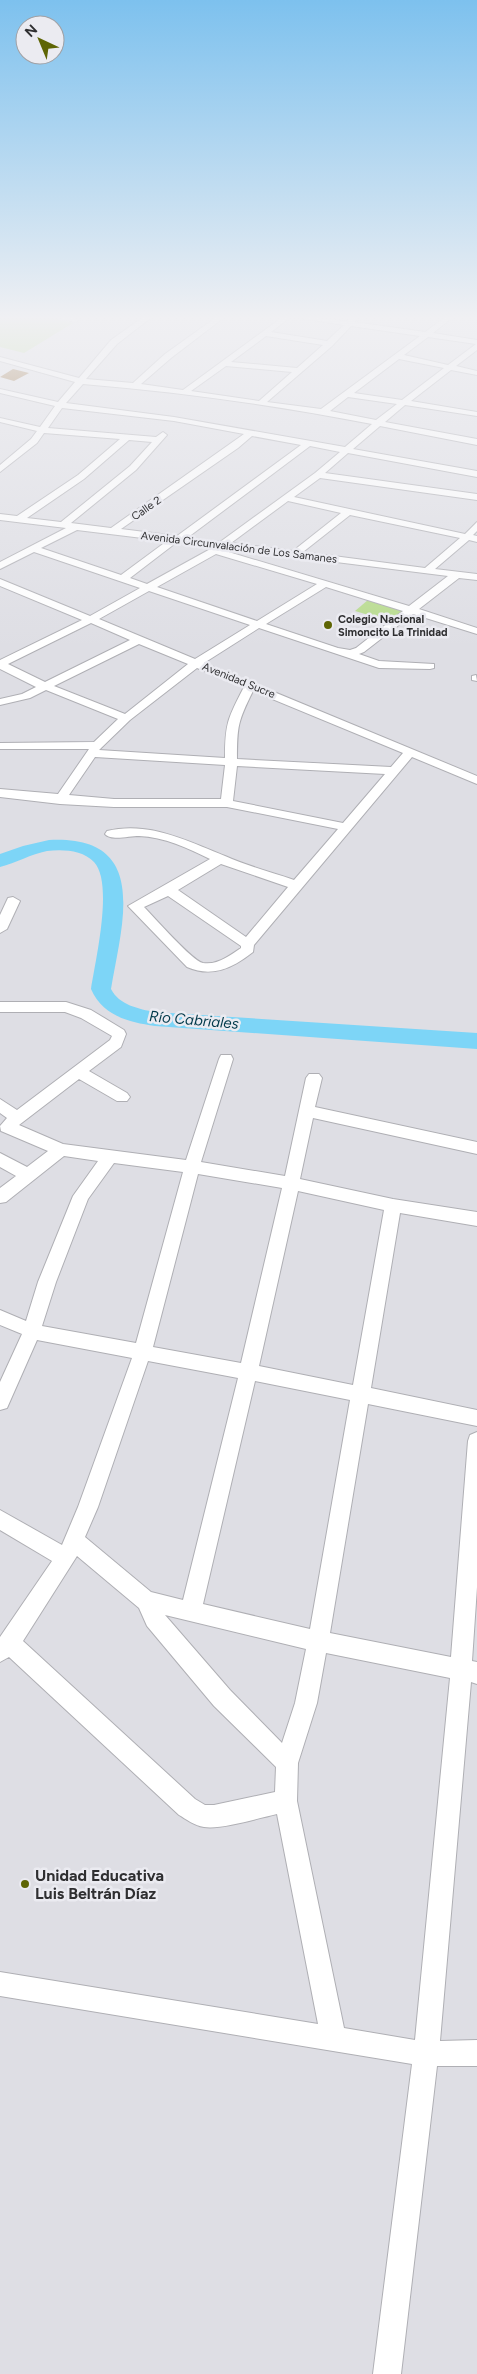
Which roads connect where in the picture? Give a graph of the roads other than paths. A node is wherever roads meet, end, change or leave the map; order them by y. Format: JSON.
{"nodes":[{"id":1,"x":29,"y":427,"type":"edge"},
{"id":2,"x":44,"y":427,"type":"edge"},
{"id":3,"x":169,"y":427,"type":"edge"},
{"id":4,"x":216,"y":427,"type":"edge"},
{"id":5,"x":373,"y":427,"type":"edge"},
{"id":6,"x":402,"y":427,"type":"edge"},
{"id":7,"x":42,"y":430,"type":"junction"},
{"id":8,"x":250,"y":433,"type":"junction"},
{"id":9,"x":127,"y":437,"type":"junction"},
{"id":10,"x":160,"y":440,"type":"junction"},
{"id":11,"x":477,"y":442,"type":"edge"},
{"id":12,"x":309,"y":443,"type":"junction"},
{"id":13,"x":347,"y":450,"type":"junction"},
{"id":14,"x":9,"y":453,"type":"dead end"},
{"id":15,"x":19,"y":455,"type":"junction"},
{"id":16,"x":0,"y":469,"type":"edge"},
{"id":17,"x":477,"y":474,"type":"edge"},
{"id":18,"x":318,"y":475,"type":"junction"},
{"id":19,"x":477,"y":497,"type":"edge"},
{"id":20,"x":285,"y":498,"type":"junction"},
{"id":21,"x":347,"y":512,"type":"junction"},
{"id":22,"x":0,"y":517,"type":"edge"},
{"id":23,"x":19,"y":519,"type":"junction"},
{"id":24,"x":63,"y":525,"type":"junction"},
{"id":25,"x":477,"y":525,"type":"edge"},
{"id":26,"x":77,"y":526,"type":"junction"},
{"id":27,"x":114,"y":530,"type":"junction"},
{"id":28,"x":472,"y":538,"type":"edge"},
{"id":29,"x":177,"y":539,"type":"junction"},
{"id":30,"x":218,"y":548,"type":"junction"},
{"id":31,"x":34,"y":549,"type":"junction"},
{"id":32,"x":295,"y":554,"type":"junction"},
{"id":33,"x":0,"y":566,"type":"edge"},
{"id":34,"x":428,"y":570,"type":"junction"},
{"id":35,"x":456,"y":574,"type":"junction"},
{"id":36,"x":477,"y":577,"type":"edge"},
{"id":37,"x":122,"y":579,"type":"junction"},
{"id":38,"x":0,"y":582,"type":"edge"},
{"id":39,"x":325,"y":583,"type":"junction"},
{"id":40,"x":149,"y":588,"type":"junction"},
{"id":41,"x":412,"y":610,"type":"junction"},
{"id":42,"x":92,"y":619,"type":"junction"},
{"id":43,"x":256,"y":626,"type":"junction"},
{"id":44,"x":477,"y":631,"type":"edge"},
{"id":45,"x":138,"y":640,"type":"junction"},
{"id":46,"x":350,"y":653,"type":"junction"},
{"id":47,"x":196,"y":662,"type":"junction"},
{"id":48,"x":0,"y":664,"type":"edge"},
{"id":49,"x":430,"y":666,"type":"dead end"},
{"id":50,"x":251,"y":685,"type":"junction"},
{"id":51,"x":44,"y":686,"type":"junction"},
{"id":52,"x":0,"y":702,"type":"edge"},
{"id":53,"x":126,"y":718,"type":"junction"},
{"id":54,"x":0,"y":746,"type":"edge"},
{"id":55,"x":95,"y":749,"type":"junction"},
{"id":56,"x":410,"y":752,"type":"junction"},
{"id":57,"x":231,"y":763,"type":"junction"},
{"id":58,"x":392,"y":771,"type":"junction"},
{"id":59,"x":477,"y":780,"type":"edge"},
{"id":60,"x":0,"y":793,"type":"edge"},
{"id":61,"x":60,"y":800,"type":"junction"},
{"id":62,"x":227,"y":803,"type":"junction"},
{"id":63,"x":346,"y":827,"type":"junction"},
{"id":64,"x":112,"y":834,"type":"dead end"},
{"id":65,"x":220,"y":859,"type":"junction"},
{"id":66,"x":295,"y":885,"type":"junction"},
{"id":67,"x":169,"y":890,"type":"junction"},
{"id":68,"x":13,"y":901,"type":"dead end"},
{"id":69,"x":2,"y":919,"type":"edge"},
{"id":70,"x":247,"y":944,"type":"junction"},
{"id":71,"x":0,"y":1007,"type":"edge"},
{"id":72,"x":226,"y":1058,"type":"dead end"},
{"id":73,"x":78,"y":1072,"type":"junction"},
{"id":74,"x":314,"y":1078,"type":"dead end"},
{"id":75,"x":122,"y":1097,"type":"dead end"},
{"id":76,"x":0,"y":1105,"type":"edge"},
{"id":77,"x":308,"y":1111,"type":"junction"},
{"id":78,"x":8,"y":1126,"type":"edge"},
{"id":79,"x":477,"y":1148,"type":"edge"},
{"id":80,"x":61,"y":1150,"type":"junction"},
{"id":81,"x":110,"y":1157,"type":"junction"},
{"id":82,"x":0,"y":1159,"type":"edge"},
{"id":83,"x":192,"y":1167,"type":"junction"},
{"id":84,"x":27,"y":1176,"type":"junction"},
{"id":85,"x":291,"y":1183,"type":"junction"},
{"id":86,"x":0,"y":1197,"type":"edge"},
{"id":87,"x":393,"y":1205,"type":"junction"},
{"id":88,"x":477,"y":1219,"type":"edge"},
{"id":89,"x":0,"y":1317,"type":"edge"},
{"id":90,"x":32,"y":1330,"type":"junction"},
{"id":91,"x":142,"y":1354,"type":"junction"},
{"id":92,"x":249,"y":1372,"type":"junction"},
{"id":93,"x":361,"y":1394,"type":"junction"},
{"id":94,"x":0,"y":1402,"type":"edge"},
{"id":95,"x":477,"y":1418,"type":"edge"},
{"id":96,"x":477,"y":1441,"type":"edge"},
{"id":97,"x":0,"y":1519,"type":"edge"},
{"id":98,"x":70,"y":1550,"type":"junction"},
{"id":99,"x":146,"y":1601,"type":"junction"},
{"id":100,"x":191,"y":1611,"type":"junction"},
{"id":101,"x":318,"y":1641,"type":"junction"},
{"id":102,"x":5,"y":1647,"type":"edge"},
{"id":103,"x":469,"y":1672,"type":"edge"},
{"id":104,"x":287,"y":1763,"type":"junction"},
{"id":105,"x":286,"y":1802,"type":"junction"},
{"id":106,"x":0,"y":1984,"type":"edge"},
{"id":107,"x":334,"y":2039,"type":"junction"},
{"id":108,"x":477,"y":2053,"type":"edge"},
{"id":109,"x":426,"y":2054,"type":"junction"},
{"id":110,"x":387,"y":2374,"type":"edge"}],
"edges":[{"from":1,"to":7,"type":"street"},
{"from":2,"to":7,"type":"street"},
{"from":3,"to":10,"type":"street"},
{"from":4,"to":8,"type":"street"},
{"from":5,"to":13,"type":"street"},
{"from":6,"to":11,"type":"street"},
{"from":7,"to":9,"type":"street"},
{"from":7,"to":15,"type":"street"},
{"from":8,"to":12,"type":"street"},
{"from":8,"to":27,"type":"street","name":"Calle 2"},
{"from":9,"to":10,"type":"street"},
{"from":9,"to":23,"type":"street"},
{"from":10,"to":24,"type":"street"},
{"from":12,"to":13,"type":"street"},
{"from":12,"to":29,"type":"street"},
{"from":13,"to":17,"type":"street"},
{"from":13,"to":18,"type":"street"},
{"from":14,"to":15,"type":"street"},
{"from":15,"to":16,"type":"street"},
{"from":18,"to":19,"type":"street"},
{"from":18,"to":20,"type":"street"},
{"from":20,"to":21,"type":"street"},
{"from":20,"to":30,"type":"street"},
{"from":21,"to":28,"type":"street"},
{"from":21,"to":32,"type":"street"},
{"from":22,"to":23,"type":"street","name":"Avenida Circunvalación de Los Samanes"},
{"from":23,"to":24,"type":"street","name":"Avenida Circunvalación de Los Samanes"},
{"from":24,"to":26,"type":"street","name":"Avenida Circunvalación de Los Samanes"},
{"from":25,"to":28,"type":"street"},
{"from":26,"to":27,"type":"street","name":"Avenida Circunvalación de Los Samanes"},
{"from":26,"to":31,"type":"street"},
{"from":27,"to":29,"type":"street","name":"Avenida Circunvalación de Los Samanes"},
{"from":28,"to":34,"type":"street"},
{"from":29,"to":30,"type":"street","name":"Avenida Circunvalación de Los Samanes"},
{"from":29,"to":37,"type":"street"},
{"from":30,"to":32,"type":"street","name":"Avenida Circunvalación de Los Samanes"},
{"from":30,"to":39,"type":"street"},
{"from":30,"to":40,"type":"street"},
{"from":31,"to":33,"type":"street"},
{"from":31,"to":37,"type":"street"},
{"from":32,"to":34,"type":"street","name":"Avenida Circunvalación de Los Samanes"},
{"from":34,"to":35,"type":"street","name":"Avenida Circunvalación de Los Samanes"},
{"from":35,"to":36,"type":"street","name":"Avenida Circunvalación de Los Samanes"},
{"from":35,"to":41,"type":"street"},
{"from":37,"to":40,"type":"street"},
{"from":38,"to":42,"type":"street","name":"Avenidad Sucre"},
{"from":39,"to":41,"type":"street"},
{"from":39,"to":43,"type":"street"},
{"from":40,"to":42,"type":"street"},
{"from":40,"to":43,"type":"street"},
{"from":41,"to":44,"type":"street"},
{"from":41,"to":46,"type":"street"},
{"from":42,"to":45,"type":"street","name":"Avenidad Sucre"},
{"from":42,"to":48,"type":"street"},
{"from":43,"to":46,"type":"street"},
{"from":43,"to":47,"type":"street"},
{"from":45,"to":47,"type":"street","name":"Avenidad Sucre"},
{"from":45,"to":51,"type":"street"},
{"from":46,"to":49,"type":"street"},
{"from":47,"to":50,"type":"street","name":"Avenidad Sucre"},
{"from":47,"to":53,"type":"street"},
{"from":48,"to":51,"type":"street"},
{"from":50,"to":56,"type":"street","name":"Avenidad Sucre"},
{"from":50,"to":57,"type":"street"},
{"from":51,"to":52,"type":"street"},
{"from":51,"to":53,"type":"street"},
{"from":53,"to":55,"type":"street"},
{"from":54,"to":55,"type":"street"},
{"from":55,"to":57,"type":"street"},
{"from":55,"to":61,"type":"street"},
{"from":56,"to":58,"type":"street"},
{"from":56,"to":59,"type":"street","name":"Avenidad Sucre"},
{"from":57,"to":58,"type":"street"},
{"from":57,"to":62,"type":"street"},
{"from":58,"to":63,"type":"street"},
{"from":60,"to":61,"type":"street"},
{"from":61,"to":62,"type":"street"},
{"from":62,"to":63,"type":"street"},
{"from":63,"to":66,"type":"street"},
{"from":64,"to":65,"type":"street"},
{"from":65,"to":66,"type":"street"},
{"from":65,"to":67,"type":"street"},
{"from":66,"to":70,"type":"street"},
{"from":67,"to":70,"type":"street"},
{"from":67,"to":70,"type":"street"},
{"from":68,"to":69,"type":"street"},
{"from":71,"to":73,"type":"street"},
{"from":72,"to":83,"type":"street"},
{"from":73,"to":75,"type":"street"},
{"from":73,"to":78,"type":"street"},
{"from":74,"to":77,"type":"street"},
{"from":76,"to":78,"type":"street"},
{"from":77,"to":79,"type":"street"},
{"from":77,"to":85,"type":"street"},
{"from":78,"to":80,"type":"street"},
{"from":80,"to":81,"type":"street"},
{"from":80,"to":84,"type":"street"},
{"from":81,"to":83,"type":"street"},
{"from":81,"to":90,"type":"street"},
{"from":82,"to":84,"type":"street"},
{"from":83,"to":85,"type":"street"},
{"from":83,"to":91,"type":"street"},
{"from":84,"to":86,"type":"street"},
{"from":85,"to":87,"type":"street"},
{"from":85,"to":92,"type":"street"},
{"from":87,"to":88,"type":"street"},
{"from":87,"to":93,"type":"street"},
{"from":89,"to":90,"type":"street"},
{"from":90,"to":91,"type":"street"},
{"from":90,"to":94,"type":"street"},
{"from":91,"to":92,"type":"street"},
{"from":91,"to":98,"type":"street"},
{"from":92,"to":93,"type":"street"},
{"from":92,"to":100,"type":"street"},
{"from":93,"to":95,"type":"street"},
{"from":93,"to":101,"type":"street"},
{"from":96,"to":103,"type":"street"},
{"from":97,"to":98,"type":"street"},
{"from":98,"to":99,"type":"street"},
{"from":98,"to":102,"type":"street"},
{"from":99,"to":100,"type":"street"},
{"from":99,"to":104,"type":"street"},
{"from":100,"to":101,"type":"street"},
{"from":101,"to":103,"type":"street"},
{"from":101,"to":104,"type":"street"},
{"from":102,"to":105,"type":"street"},
{"from":103,"to":109,"type":"street"},
{"from":104,"to":105,"type":"street"},
{"from":105,"to":107,"type":"street"},
{"from":106,"to":107,"type":"street"},
{"from":107,"to":109,"type":"street"},
{"from":108,"to":109,"type":"street"},
{"from":109,"to":110,"type":"street"}]}
